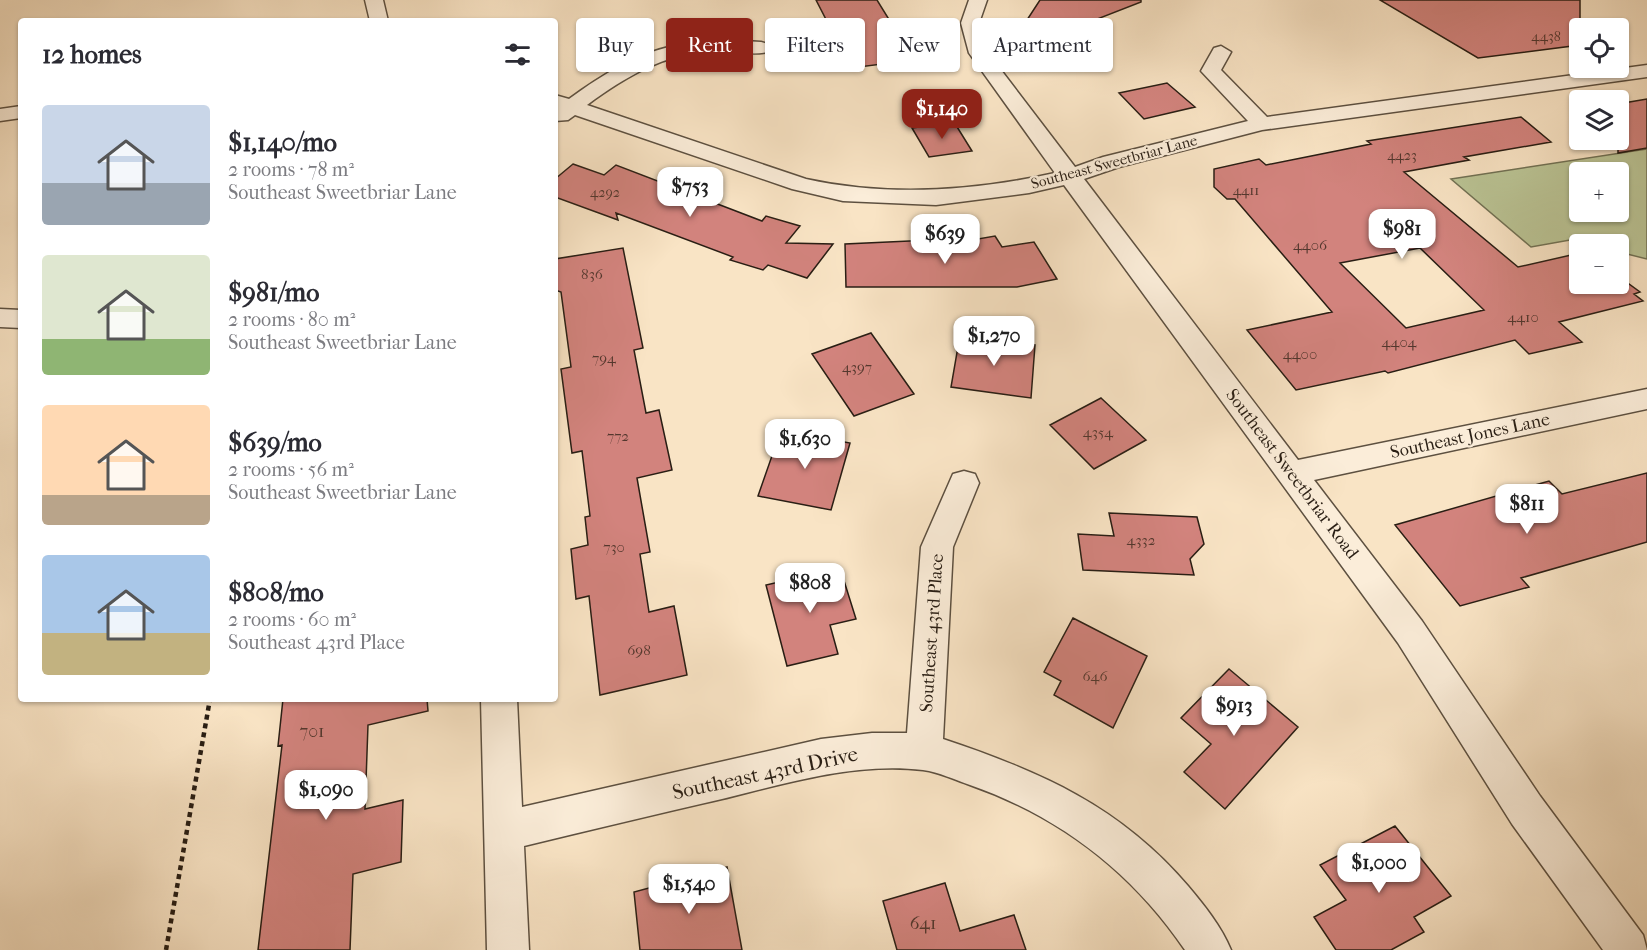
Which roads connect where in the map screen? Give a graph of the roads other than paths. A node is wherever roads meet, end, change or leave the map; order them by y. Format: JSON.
{"nodes":[{"id":1,"x":374,"y":0,"type":"edge"},
{"id":2,"x":978,"y":0,"type":"edge"},
{"id":3,"x":378,"y":18,"type":"edge"},
{"id":4,"x":761,"y":48,"type":"dead end"},
{"id":5,"x":1221,"y":52,"type":"dead end"},
{"id":6,"x":1647,"y":71,"type":"edge"},
{"id":7,"x":564,"y":104,"type":"edge"},
{"id":8,"x":18,"y":112,"type":"edge"},
{"id":9,"x":0,"y":114,"type":"edge"},
{"id":10,"x":1262,"y":124,"type":"junction"},
{"id":11,"x":1069,"y":177,"type":"junction"},
{"id":12,"x":0,"y":318,"type":"edge"},
{"id":13,"x":18,"y":319,"type":"edge"},
{"id":14,"x":1647,"y":399,"type":"edge"},
{"id":15,"x":1292,"y":473,"type":"junction"},
{"id":16,"x":964,"y":483,"type":"dead end"},
{"id":17,"x":499,"y":702,"type":"edge"},
{"id":18,"x":924,"y":752,"type":"junction"},
{"id":19,"x":504,"y":831,"type":"junction"},
{"id":20,"x":508,"y":950,"type":"edge"},
{"id":21,"x":1210,"y":950,"type":"edge"},
{"id":22,"x":1628,"y":950,"type":"edge"}],
"edges":[{"from":1,"to":3,"type":"street"},
{"from":2,"to":11,"type":"street","name":"Southeast Sweetbriar Road"},
{"from":4,"to":7,"type":"street"},
{"from":5,"to":10,"type":"street"},
{"from":6,"to":10,"type":"street","name":"Southeast Sweetbriar Lane"},
{"from":7,"to":11,"type":"street","name":"Southeast Sweetbriar Lane"},
{"from":8,"to":9,"type":"street"},
{"from":10,"to":11,"type":"street","name":"Southeast Sweetbriar Lane"},
{"from":11,"to":15,"type":"street","name":"Southeast Sweetbriar Road"},
{"from":12,"to":13,"type":"street"},
{"from":14,"to":15,"type":"street","name":"Southeast Jones Lane"},
{"from":15,"to":22,"type":"street","name":"Southeast Sweetbriar Road"},
{"from":16,"to":18,"type":"street","name":"Southeast 43rd Place"},
{"from":17,"to":19,"type":"street"},
{"from":18,"to":19,"type":"street","name":"Southeast 43rd Drive"},
{"from":18,"to":21,"type":"street","name":"Southeast 43rd Drive"},
{"from":19,"to":20,"type":"street"}]}
